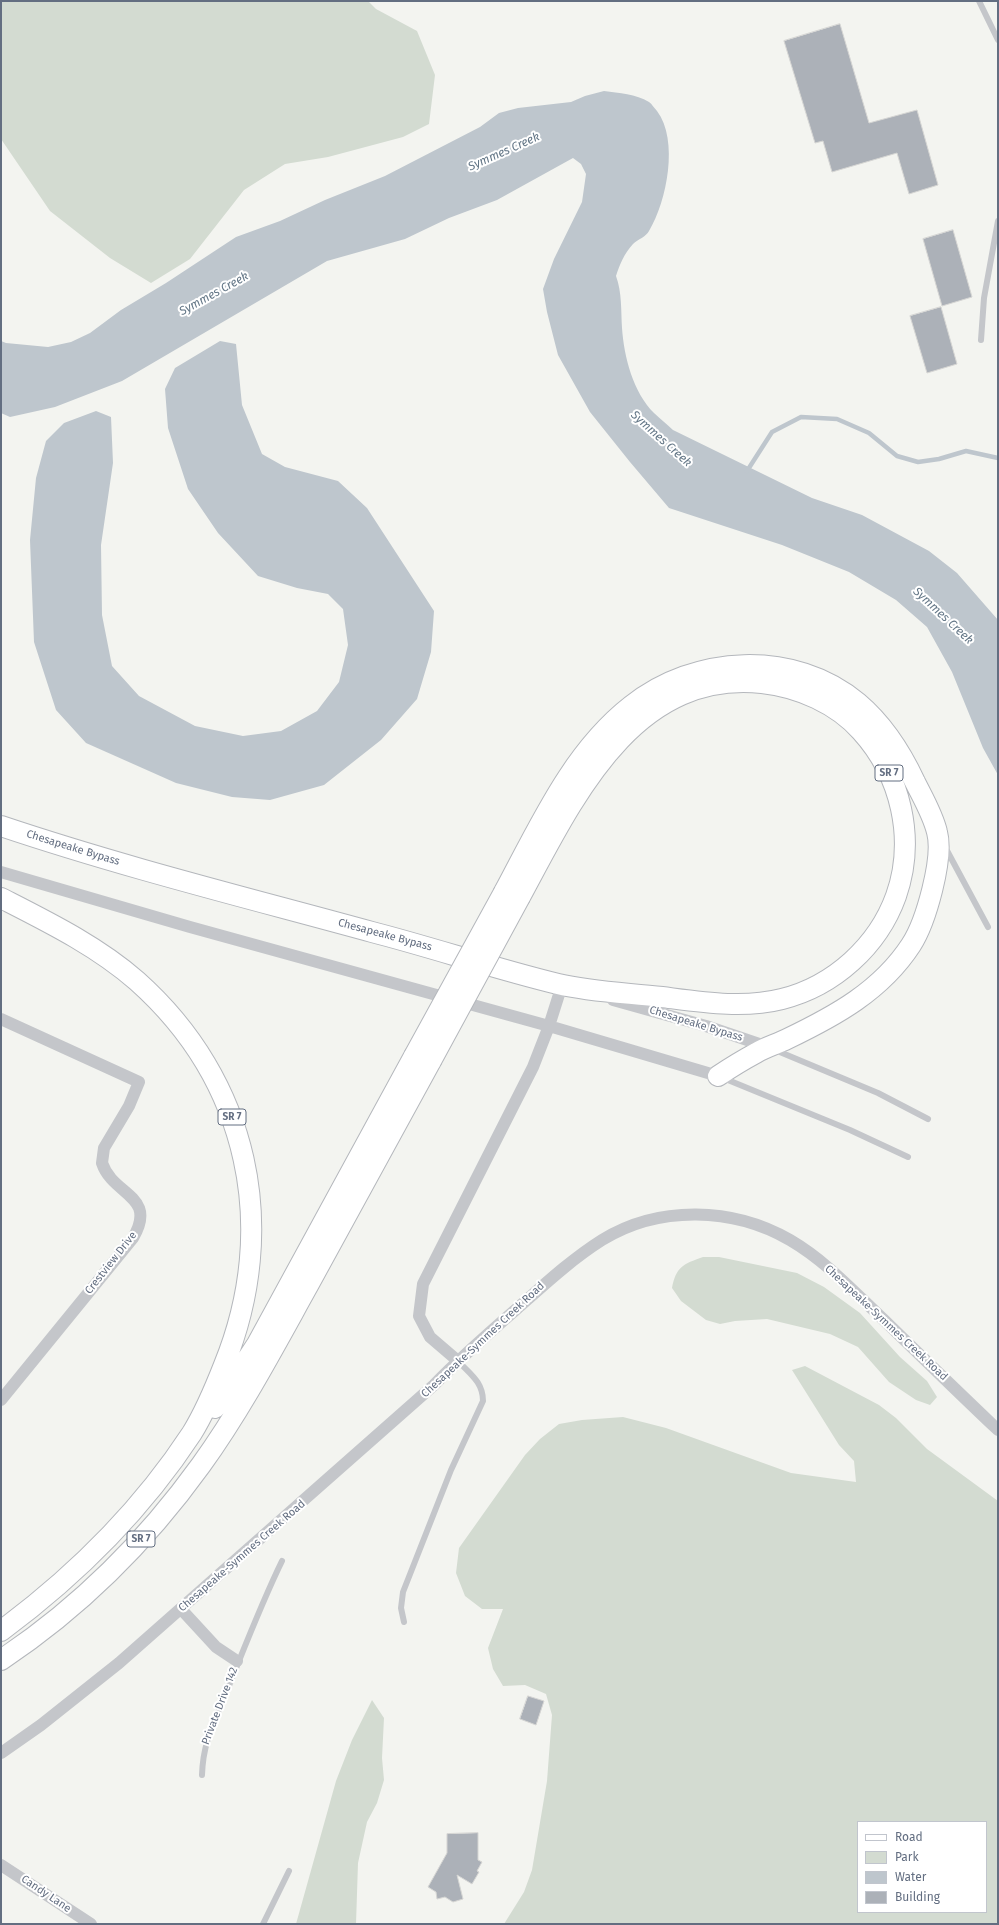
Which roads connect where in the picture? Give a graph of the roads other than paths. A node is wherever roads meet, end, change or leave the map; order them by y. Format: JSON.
{"nodes":[{"id":1,"x":979,"y":1,"type":"edge"},
{"id":2,"x":998,"y":40,"type":"edge"},
{"id":3,"x":998,"y":221,"type":"edge"},
{"id":4,"x":981,"y":340,"type":"dead end"},
{"id":5,"x":1,"y":826,"type":"edge"},
{"id":6,"x":938,"y":834,"type":"junction"},
{"id":7,"x":1,"y":872,"type":"edge"},
{"id":8,"x":512,"y":894,"type":"junction"},
{"id":9,"x":1,"y":898,"type":"edge"},
{"id":10,"x":988,"y":927,"type":"dead end"},
{"id":11,"x":562,"y":985,"type":"junction"},
{"id":12,"x":1,"y":1019,"type":"edge"},
{"id":13,"x":550,"y":1026,"type":"junction"},
{"id":14,"x":768,"y":1047,"type":"junction"},
{"id":15,"x":423,"y":1058,"type":"junction"},
{"id":16,"x":718,"y":1076,"type":"junction"},
{"id":17,"x":928,"y":1119,"type":"dead end"},
{"id":18,"x":908,"y":1157,"type":"dead end"},
{"id":19,"x":458,"y":1361,"type":"junction"},
{"id":20,"x":1,"y":1400,"type":"edge"},
{"id":21,"x":998,"y":1430,"type":"edge"},
{"id":22,"x":193,"y":1431,"type":"junction"},
{"id":23,"x":282,"y":1561,"type":"dead end"},
{"id":24,"x":181,"y":1609,"type":"junction"},
{"id":25,"x":404,"y":1622,"type":"dead end"},
{"id":26,"x":1,"y":1631,"type":"edge"},
{"id":27,"x":1,"y":1660,"type":"edge"},
{"id":28,"x":237,"y":1661,"type":"junction"},
{"id":29,"x":1,"y":1753,"type":"edge"},
{"id":30,"x":202,"y":1775,"type":"dead end"},
{"id":31,"x":1,"y":1865,"type":"edge"},
{"id":32,"x":289,"y":1871,"type":"dead end"},
{"id":33,"x":91,"y":1924,"type":"edge"},
{"id":34,"x":263,"y":1924,"type":"edge"}],
"edges":[{"from":1,"to":2,"type":"lane"},
{"from":3,"to":4,"type":"lane"},
{"from":5,"to":11,"type":"main road","name":"Chesapeake Bypass","number":"SR 7"},
{"from":6,"to":8,"type":"main road"},
{"from":6,"to":10,"type":"lane"},
{"from":6,"to":14,"type":"main road"},
{"from":7,"to":13,"type":"street"},
{"from":8,"to":11,"type":"main road","number":"SR 7"},
{"from":8,"to":15,"type":"main road","number":"SR 7","bridge":true},
{"from":9,"to":22,"type":"main road","number":"SR 7"},
{"from":11,"to":13,"type":"street"},
{"from":11,"to":14,"type":"street","name":"Chesapeake Bypass"},
{"from":12,"to":20,"type":"street","name":"Crestview Drive"},
{"from":13,"to":16,"type":"street"},
{"from":13,"to":19,"type":"street"},
{"from":14,"to":16,"type":"main road"},
{"from":14,"to":17,"type":"lane"},
{"from":15,"to":22,"type":"main road"},
{"from":15,"to":27,"type":"main road","number":"SR 7"},
{"from":16,"to":18,"type":"lane"},
{"from":19,"to":21,"type":"street","name":"Chesapeake-Symmes Creek Road"},
{"from":19,"to":24,"type":"street","name":"Chesapeake-Symmes Creek Road"},
{"from":19,"to":25,"type":"lane"},
{"from":22,"to":26,"type":"main road","number":"SR 7"},
{"from":23,"to":28,"type":"lane","name":"Private Drive 142"},
{"from":24,"to":28,"type":"street","name":"Private Drive 142"},
{"from":24,"to":29,"type":"street","name":"Chesapeake-Symmes Creek Road"},
{"from":28,"to":30,"type":"lane","name":"Private Drive 142"},
{"from":31,"to":33,"type":"street","name":"Candy Lane"},
{"from":32,"to":34,"type":"lane"}]}
